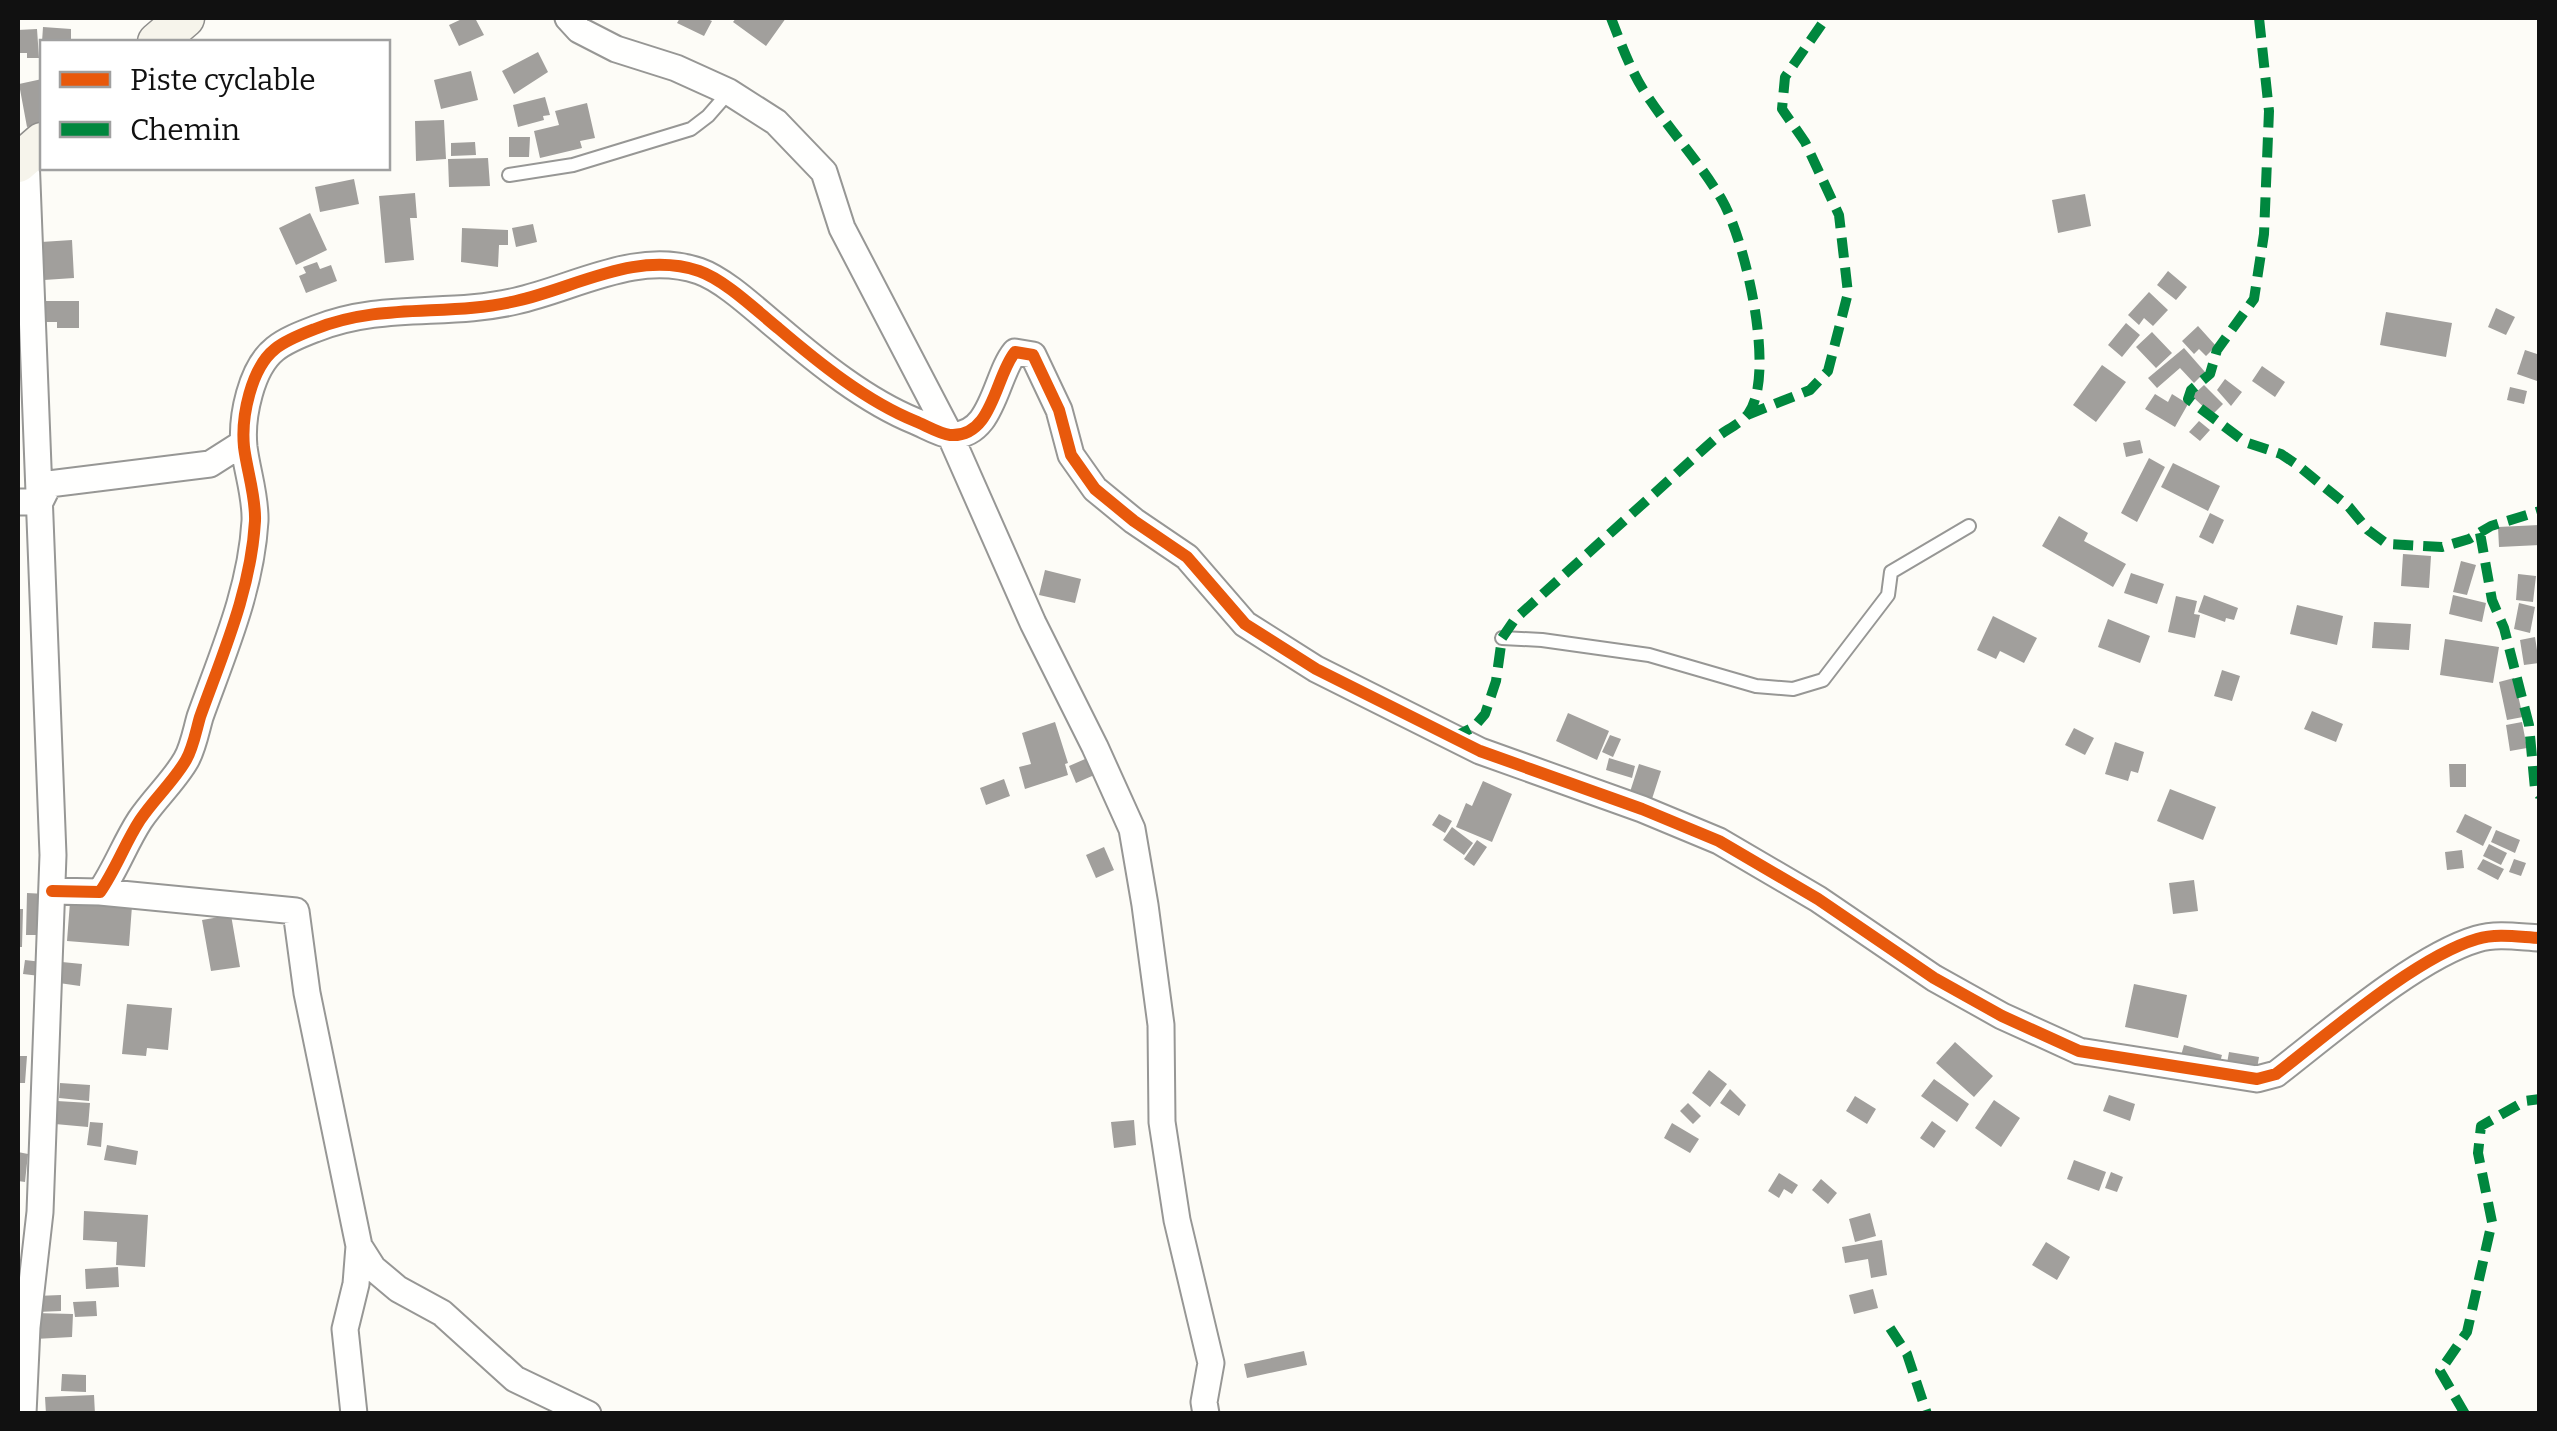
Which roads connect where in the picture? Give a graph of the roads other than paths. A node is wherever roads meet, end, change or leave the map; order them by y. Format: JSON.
{"nodes":[{"id":1,"x":185,"y":18,"type":"edge"},
{"id":2,"x":568,"y":18,"type":"edge"},
{"id":3,"x":159,"y":40,"type":"edge"},
{"id":4,"x":728,"y":92,"type":"junction"},
{"id":5,"x":29,"y":153,"type":"edge"},
{"id":6,"x":509,"y":176,"type":"dead end"},
{"id":7,"x":950,"y":435,"type":"junction"},
{"id":8,"x":243,"y":443,"type":"junction"},
{"id":9,"x":28,"y":502,"type":"edge"},
{"id":10,"x":1968,"y":526,"type":"dead end"},
{"id":11,"x":1502,"y":638,"type":"dead end"},
{"id":12,"x":52,"y":891,"type":"junction"},
{"id":13,"x":100,"y":892,"type":"junction"},
{"id":14,"x":2540,"y":938,"type":"edge"},
{"id":15,"x":359,"y":1246,"type":"junction"},
{"id":16,"x":23,"y":1414,"type":"edge"},
{"id":17,"x":354,"y":1414,"type":"edge"},
{"id":18,"x":588,"y":1414,"type":"edge"},
{"id":19,"x":1206,"y":1414,"type":"edge"}],
"edges":[{"from":1,"to":3,"type":"street"},
{"from":2,"to":4,"type":"street"},
{"from":4,"to":6,"type":"lane"},
{"from":4,"to":7,"type":"street"},
{"from":5,"to":9,"type":"street"},
{"from":7,"to":8,"type":"street"},
{"from":7,"to":14,"type":"street"},
{"from":7,"to":19,"type":"street"},
{"from":8,"to":9,"type":"street"},
{"from":8,"to":13,"type":"street"},
{"from":9,"to":12,"type":"street"},
{"from":10,"to":11,"type":"lane"},
{"from":12,"to":13,"type":"street"},
{"from":12,"to":16,"type":"street"},
{"from":13,"to":15,"type":"street"},
{"from":15,"to":17,"type":"street"},
{"from":15,"to":18,"type":"street"}]}
